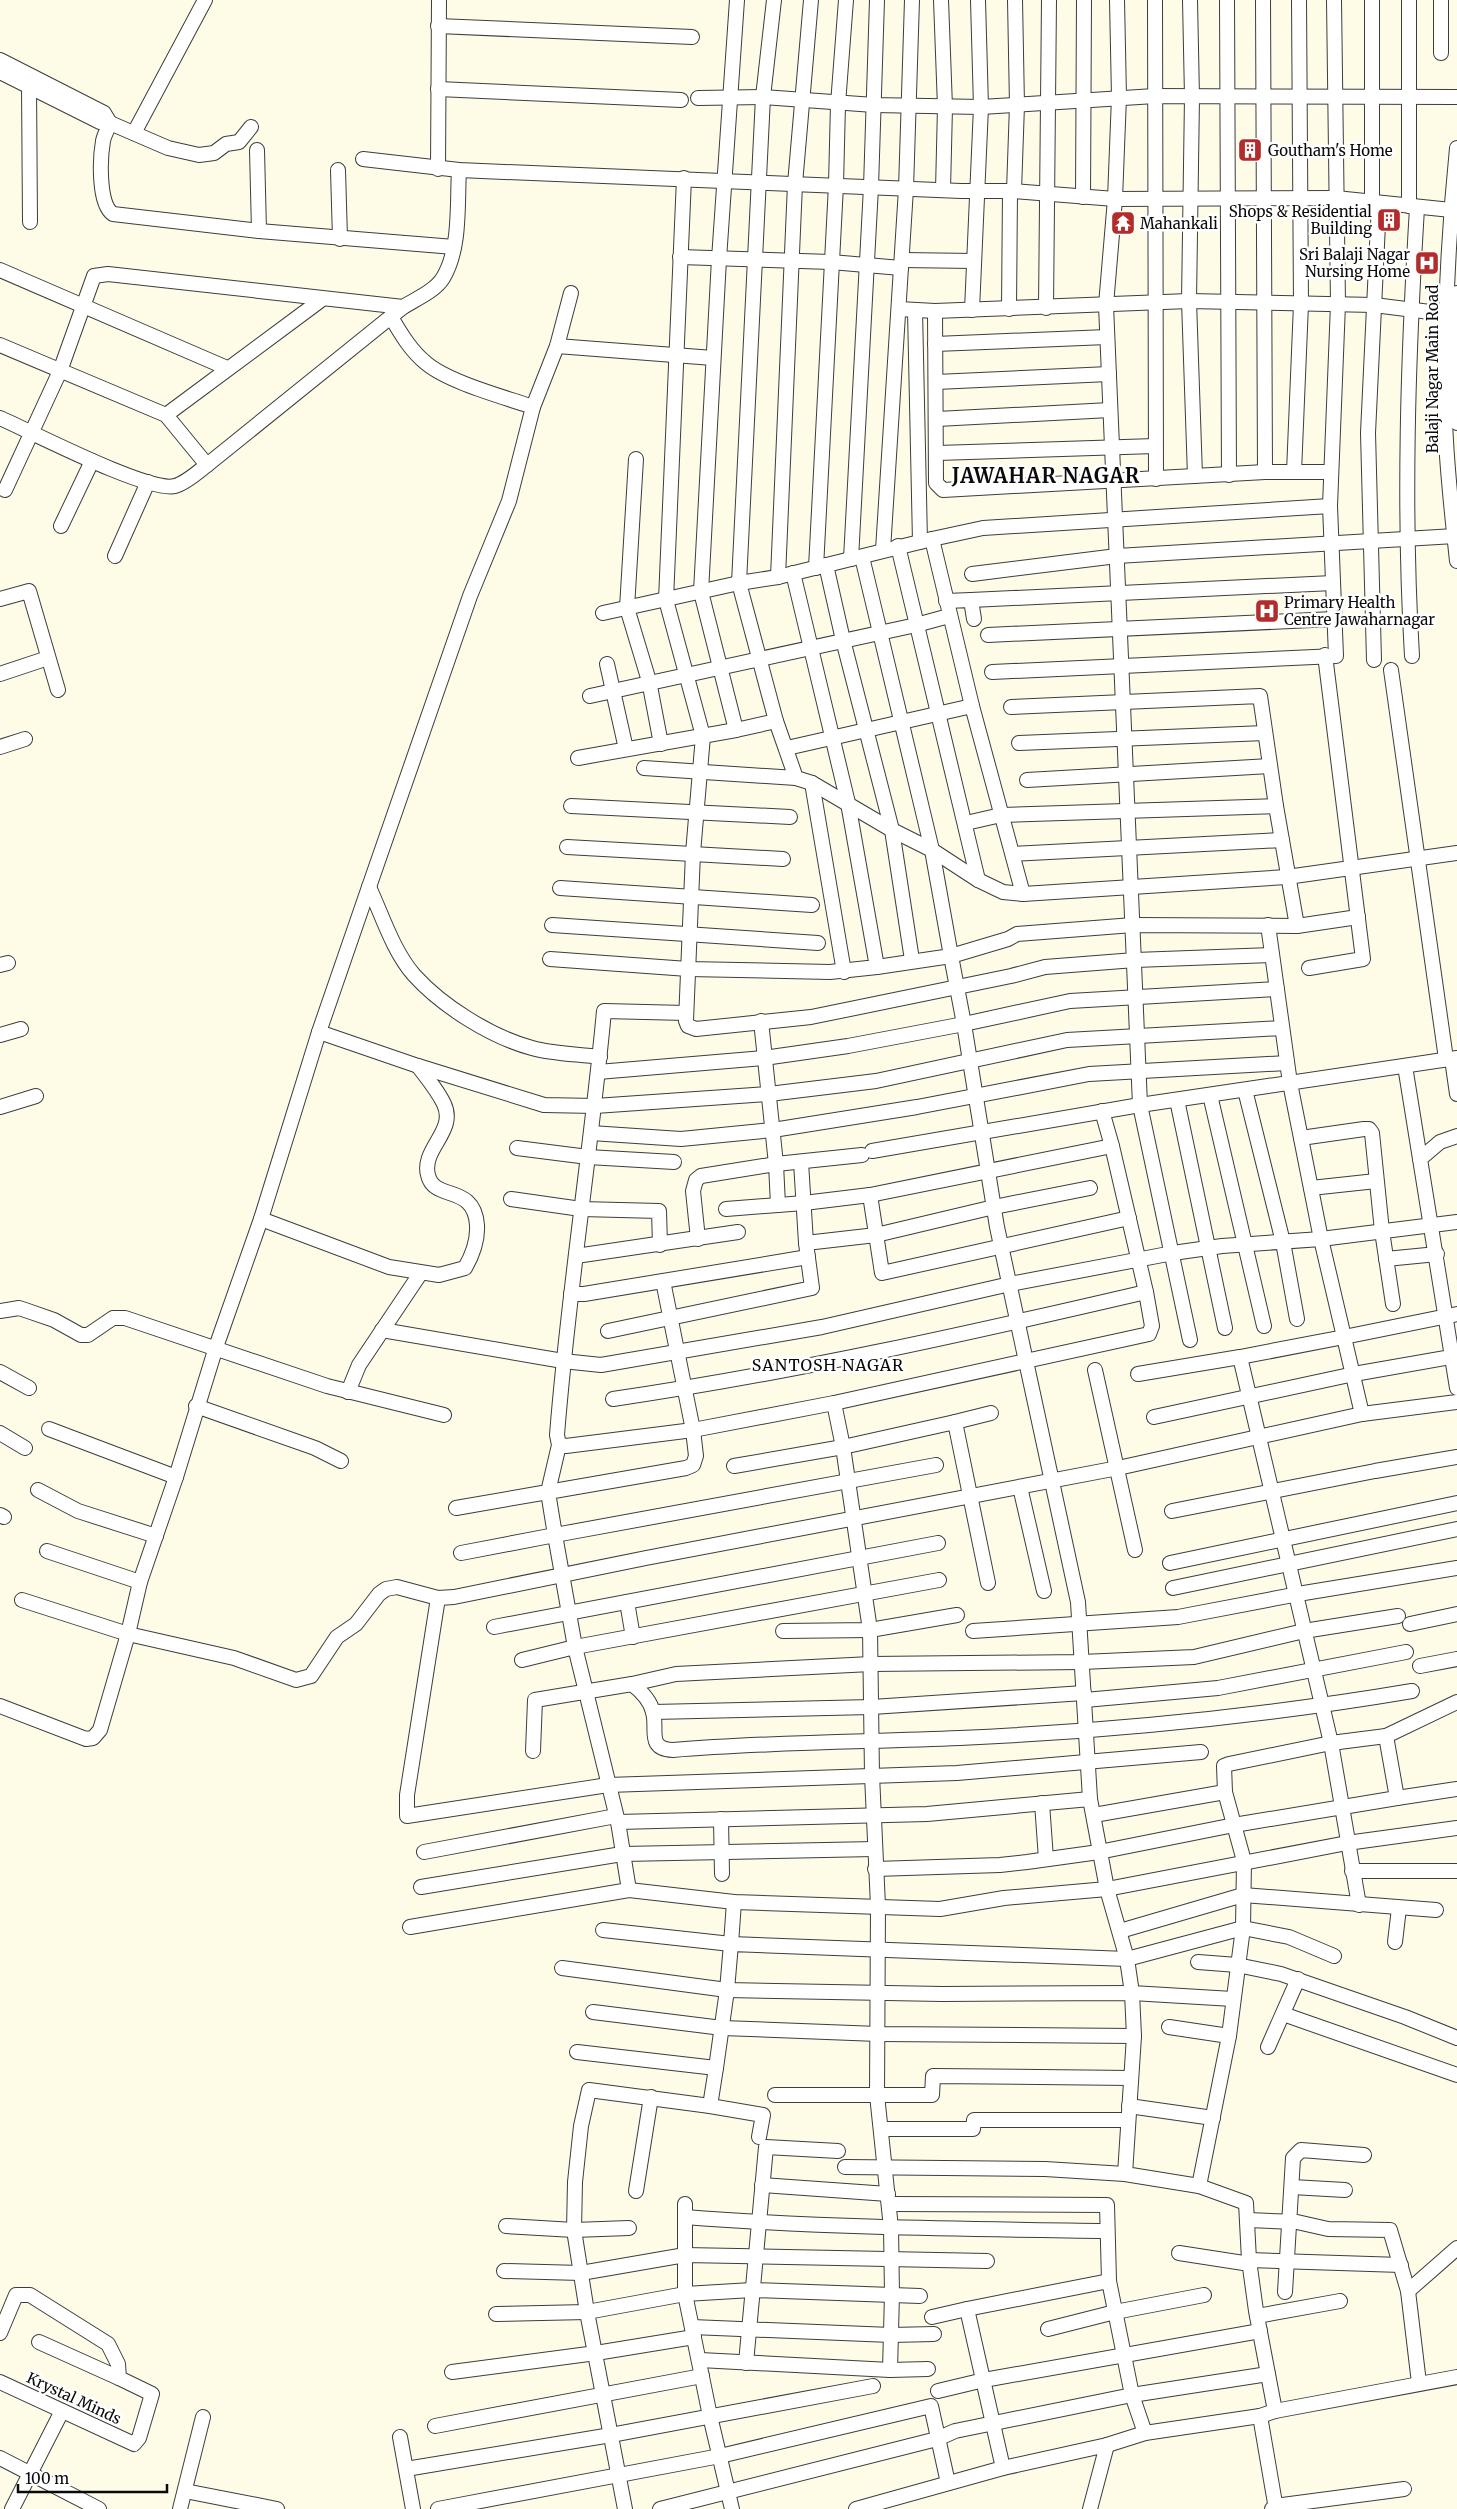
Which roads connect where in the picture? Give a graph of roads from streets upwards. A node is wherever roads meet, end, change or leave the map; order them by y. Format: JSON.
{"nodes":[{"id":1,"x":204,"y":0,"type":"edge"},
{"id":2,"x":439,"y":0,"type":"edge"},
{"id":3,"x":737,"y":0,"type":"edge"},
{"id":4,"x":774,"y":0,"type":"edge"},
{"id":5,"x":811,"y":0,"type":"edge"},
{"id":6,"x":846,"y":0,"type":"edge"},
{"id":7,"x":877,"y":0,"type":"edge"},
{"id":8,"x":912,"y":0,"type":"edge"},
{"id":9,"x":941,"y":0,"type":"edge"},
{"id":10,"x":978,"y":0,"type":"edge"},
{"id":11,"x":1014,"y":0,"type":"edge"},
{"id":12,"x":1049,"y":0,"type":"edge"},
{"id":13,"x":1084,"y":0,"type":"edge"},
{"id":14,"x":1117,"y":0,"type":"edge"},
{"id":15,"x":1155,"y":0,"type":"edge"},
{"id":16,"x":1190,"y":0,"type":"edge"},
{"id":17,"x":1227,"y":0,"type":"edge"},
{"id":18,"x":1263,"y":0,"type":"edge"},
{"id":19,"x":1299,"y":0,"type":"edge"},
{"id":20,"x":1334,"y":0,"type":"edge"},
{"id":21,"x":1372,"y":0,"type":"edge"},
{"id":22,"x":1409,"y":0,"type":"edge"},
{"id":23,"x":1441,"y":0,"type":"edge"},
{"id":24,"x":438,"y":26,"type":"junction"},
{"id":25,"x":692,"y":37,"type":"dead end"},
{"id":26,"x":1441,"y":53,"type":"dead end"},
{"id":27,"x":0,"y":60,"type":"edge"},
{"id":28,"x":0,"y":72,"type":"edge"},
{"id":29,"x":29,"y":86,"type":"junction"},
{"id":30,"x":438,"y":89,"type":"junction"},
{"id":31,"x":1410,"y":95,"type":"junction"},
{"id":32,"x":1156,"y":96,"type":"junction"},
{"id":33,"x":1336,"y":96,"type":"junction"},
{"id":34,"x":1373,"y":96,"type":"junction"},
{"id":35,"x":763,"y":97,"type":"junction"},
{"id":36,"x":1119,"y":97,"type":"junction"},
{"id":37,"x":1192,"y":97,"type":"junction"},
{"id":38,"x":1300,"y":97,"type":"junction"},
{"id":39,"x":1457,"y":97,"type":"edge"},
{"id":40,"x":698,"y":98,"type":"dead end"},
{"id":41,"x":731,"y":98,"type":"junction"},
{"id":42,"x":1227,"y":98,"type":"junction"},
{"id":43,"x":1263,"y":98,"type":"junction"},
{"id":44,"x":681,"y":100,"type":"dead end"},
{"id":45,"x":802,"y":100,"type":"junction"},
{"id":46,"x":1084,"y":100,"type":"junction"},
{"id":47,"x":1049,"y":102,"type":"junction"},
{"id":48,"x":838,"y":104,"type":"junction"},
{"id":49,"x":1017,"y":105,"type":"junction"},
{"id":50,"x":874,"y":106,"type":"junction"},
{"id":51,"x":910,"y":106,"type":"junction"},
{"id":52,"x":945,"y":107,"type":"junction"},
{"id":53,"x":981,"y":107,"type":"junction"},
{"id":54,"x":110,"y":123,"type":"junction"},
{"id":55,"x":251,"y":127,"type":"dead end"},
{"id":56,"x":134,"y":133,"type":"junction"},
{"id":57,"x":1457,"y":148,"type":"edge"},
{"id":58,"x":257,"y":150,"type":"dead end"},
{"id":59,"x":363,"y":159,"type":"dead end"},
{"id":60,"x":438,"y":169,"type":"junction"},
{"id":61,"x":338,"y":170,"type":"dead end"},
{"id":62,"x":459,"y":170,"type":"junction"},
{"id":63,"x":684,"y":178,"type":"junction"},
{"id":64,"x":723,"y":180,"type":"junction"},
{"id":65,"x":759,"y":182,"type":"junction"},
{"id":66,"x":796,"y":184,"type":"junction"},
{"id":67,"x":836,"y":186,"type":"junction"},
{"id":68,"x":871,"y":187,"type":"junction"},
{"id":69,"x":906,"y":189,"type":"junction"},
{"id":70,"x":943,"y":190,"type":"junction"},
{"id":71,"x":977,"y":190,"type":"junction"},
{"id":72,"x":1012,"y":192,"type":"junction"},
{"id":73,"x":1048,"y":195,"type":"junction"},
{"id":74,"x":1083,"y":197,"type":"junction"},
{"id":75,"x":1264,"y":197,"type":"junction"},
{"id":76,"x":1154,"y":198,"type":"junction"},
{"id":77,"x":1301,"y":198,"type":"junction"},
{"id":78,"x":1336,"y":198,"type":"junction"},
{"id":79,"x":1114,"y":199,"type":"junction"},
{"id":80,"x":1191,"y":199,"type":"junction"},
{"id":81,"x":1227,"y":199,"type":"junction"},
{"id":82,"x":1375,"y":203,"type":"junction"},
{"id":83,"x":1409,"y":206,"type":"junction"},
{"id":84,"x":1451,"y":210,"type":"junction"},
{"id":85,"x":30,"y":222,"type":"dead end"},
{"id":86,"x":258,"y":231,"type":"junction"},
{"id":87,"x":340,"y":238,"type":"junction"},
{"id":88,"x":454,"y":247,"type":"junction"},
{"id":89,"x":680,"y":257,"type":"junction"},
{"id":90,"x":718,"y":259,"type":"junction"},
{"id":91,"x":756,"y":260,"type":"junction"},
{"id":92,"x":974,"y":261,"type":"junction"},
{"id":93,"x":792,"y":262,"type":"junction"},
{"id":94,"x":830,"y":262,"type":"junction"},
{"id":95,"x":901,"y":264,"type":"junction"},
{"id":96,"x":866,"y":265,"type":"junction"},
{"id":97,"x":0,"y":270,"type":"edge"},
{"id":98,"x":571,"y":293,"type":"dead end"},
{"id":99,"x":1457,"y":293,"type":"edge"},
{"id":100,"x":321,"y":300,"type":"junction"},
{"id":101,"x":1189,"y":301,"type":"junction"},
{"id":102,"x":1154,"y":302,"type":"junction"},
{"id":103,"x":1228,"y":302,"type":"junction"},
{"id":104,"x":1265,"y":303,"type":"junction"},
{"id":105,"x":1302,"y":304,"type":"junction"},
{"id":106,"x":1338,"y":304,"type":"junction"},
{"id":107,"x":1106,"y":305,"type":"junction"},
{"id":108,"x":1374,"y":305,"type":"junction"},
{"id":109,"x":83,"y":307,"type":"junction"},
{"id":110,"x":403,"y":307,"type":"junction"},
{"id":111,"x":1046,"y":308,"type":"junction"},
{"id":112,"x":1009,"y":309,"type":"junction"},
{"id":113,"x":899,"y":310,"type":"junction"},
{"id":114,"x":915,"y":310,"type":"junction"},
{"id":115,"x":972,"y":310,"type":"junction"},
{"id":116,"x":1411,"y":310,"type":"junction"},
{"id":117,"x":936,"y":312,"type":"junction"},
{"id":118,"x":1446,"y":314,"type":"junction"},
{"id":119,"x":390,"y":317,"type":"junction"},
{"id":120,"x":1107,"y":337,"type":"junction"},
{"id":121,"x":935,"y":344,"type":"junction"},
{"id":122,"x":0,"y":345,"type":"edge"},
{"id":123,"x":557,"y":346,"type":"junction"},
{"id":124,"x":677,"y":356,"type":"junction"},
{"id":125,"x":713,"y":358,"type":"junction"},
{"id":126,"x":227,"y":368,"type":"junction"},
{"id":127,"x":60,"y":371,"type":"junction"},
{"id":128,"x":1109,"y":374,"type":"junction"},
{"id":129,"x":936,"y":382,"type":"junction"},
{"id":130,"x":533,"y":407,"type":"junction"},
{"id":131,"x":1110,"y":410,"type":"junction"},
{"id":132,"x":166,"y":415,"type":"junction"},
{"id":133,"x":0,"y":418,"type":"edge"},
{"id":134,"x":936,"y":419,"type":"junction"},
{"id":135,"x":1454,"y":420,"type":"edge"},
{"id":136,"x":31,"y":432,"type":"junction"},
{"id":137,"x":1112,"y":446,"type":"junction"},
{"id":138,"x":1155,"y":446,"type":"junction"},
{"id":139,"x":937,"y":453,"type":"junction"},
{"id":140,"x":636,"y":459,"type":"dead end"},
{"id":141,"x":92,"y":461,"type":"junction"},
{"id":142,"x":207,"y":465,"type":"junction"},
{"id":143,"x":1265,"y":472,"type":"junction"},
{"id":144,"x":1294,"y":472,"type":"junction"},
{"id":145,"x":1330,"y":472,"type":"junction"},
{"id":146,"x":1229,"y":474,"type":"junction"},
{"id":147,"x":1195,"y":476,"type":"junction"},
{"id":148,"x":1156,"y":479,"type":"junction"},
{"id":149,"x":1113,"y":481,"type":"junction"},
{"id":150,"x":148,"y":482,"type":"junction"},
{"id":151,"x":5,"y":490,"type":"dead end"},
{"id":152,"x":1330,"y":506,"type":"junction"},
{"id":153,"x":1115,"y":519,"type":"junction"},
{"id":154,"x":61,"y":526,"type":"dead end"},
{"id":155,"x":1455,"y":536,"type":"junction"},
{"id":156,"x":926,"y":540,"type":"junction"},
{"id":157,"x":1407,"y":540,"type":"junction"},
{"id":158,"x":1371,"y":541,"type":"junction"},
{"id":159,"x":1331,"y":543,"type":"junction"},
{"id":160,"x":898,"y":546,"type":"junction"},
{"id":161,"x":883,"y":550,"type":"junction"},
{"id":162,"x":115,"y":556,"type":"dead end"},
{"id":163,"x":1117,"y":556,"type":"junction"},
{"id":164,"x":856,"y":558,"type":"junction"},
{"id":165,"x":1457,"y":560,"type":"edge"},
{"id":166,"x":821,"y":566,"type":"junction"},
{"id":167,"x":792,"y":573,"type":"junction"},
{"id":168,"x":972,"y":574,"type":"dead end"},
{"id":169,"x":778,"y":577,"type":"junction"},
{"id":170,"x":739,"y":583,"type":"junction"},
{"id":171,"x":1333,"y":583,"type":"junction"},
{"id":172,"x":701,"y":592,"type":"junction"},
{"id":173,"x":1118,"y":593,"type":"junction"},
{"id":174,"x":0,"y":600,"type":"edge"},
{"id":175,"x":666,"y":600,"type":"junction"},
{"id":176,"x":971,"y":600,"type":"junction"},
{"id":177,"x":946,"y":601,"type":"junction"},
{"id":178,"x":627,"y":608,"type":"junction"},
{"id":179,"x":603,"y":614,"type":"dead end"},
{"id":180,"x":949,"y":616,"type":"junction"},
{"id":181,"x":974,"y":619,"type":"dead end"},
{"id":182,"x":1334,"y":619,"type":"junction"},
{"id":183,"x":916,"y":626,"type":"junction"},
{"id":184,"x":1120,"y":630,"type":"junction"},
{"id":185,"x":879,"y":632,"type":"junction"},
{"id":186,"x":988,"y":636,"type":"dead end"},
{"id":187,"x":843,"y":640,"type":"junction"},
{"id":188,"x":811,"y":647,"type":"junction"},
{"id":189,"x":1325,"y":655,"type":"junction"},
{"id":190,"x":1412,"y":656,"type":"dead end"},
{"id":191,"x":48,"y":658,"type":"junction"},
{"id":192,"x":759,"y":660,"type":"junction"},
{"id":193,"x":1374,"y":660,"type":"dead end"},
{"id":194,"x":607,"y":664,"type":"dead end"},
{"id":195,"x":1122,"y":666,"type":"junction"},
{"id":196,"x":722,"y":667,"type":"junction"},
{"id":197,"x":1391,"y":670,"type":"dead end"},
{"id":198,"x":992,"y":672,"type":"dead end"},
{"id":199,"x":0,"y":674,"type":"edge"},
{"id":200,"x":686,"y":674,"type":"junction"},
{"id":201,"x":649,"y":681,"type":"junction"},
{"id":202,"x":58,"y":690,"type":"dead end"},
{"id":203,"x":613,"y":691,"type":"junction"},
{"id":204,"x":590,"y":696,"type":"dead end"},
{"id":205,"x":1123,"y":702,"type":"junction"},
{"id":206,"x":972,"y":706,"type":"junction"},
{"id":207,"x":1011,"y":707,"type":"dead end"},
{"id":208,"x":938,"y":713,"type":"junction"},
{"id":209,"x":776,"y":721,"type":"junction"},
{"id":210,"x":902,"y":721,"type":"junction"},
{"id":211,"x":866,"y":729,"type":"junction"},
{"id":212,"x":736,"y":730,"type":"junction"},
{"id":213,"x":1265,"y":733,"type":"junction"},
{"id":214,"x":703,"y":736,"type":"junction"},
{"id":215,"x":831,"y":737,"type":"junction"},
{"id":216,"x":1125,"y":737,"type":"junction"},
{"id":217,"x":25,"y":739,"type":"dead end"},
{"id":218,"x":1019,"y":743,"type":"dead end"},
{"id":219,"x":661,"y":744,"type":"junction"},
{"id":220,"x":0,"y":747,"type":"edge"},
{"id":221,"x":787,"y":748,"type":"junction"},
{"id":222,"x":626,"y":749,"type":"junction"},
{"id":223,"x":578,"y":758,"type":"dead end"},
{"id":224,"x":1270,"y":766,"type":"junction"},
{"id":225,"x":644,"y":768,"type":"dead end"},
{"id":226,"x":699,"y":771,"type":"junction"},
{"id":227,"x":1126,"y":775,"type":"junction"},
{"id":228,"x":796,"y":778,"type":"junction"},
{"id":229,"x":1027,"y":780,"type":"dead end"},
{"id":230,"x":812,"y":783,"type":"junction"},
{"id":231,"x":848,"y":803,"type":"junction"},
{"id":232,"x":571,"y":806,"type":"dead end"},
{"id":233,"x":1276,"y":806,"type":"junction"},
{"id":234,"x":696,"y":812,"type":"junction"},
{"id":235,"x":1128,"y":812,"type":"junction"},
{"id":236,"x":1001,"y":815,"type":"junction"},
{"id":237,"x":790,"y":817,"type":"dead end"},
{"id":238,"x":966,"y":824,"type":"junction"},
{"id":239,"x":892,"y":830,"type":"junction"},
{"id":240,"x":1282,"y":840,"type":"junction"},
{"id":241,"x":567,"y":847,"type":"dead end"},
{"id":242,"x":1130,"y":847,"type":"junction"},
{"id":243,"x":932,"y":850,"type":"junction"},
{"id":244,"x":693,"y":853,"type":"junction"},
{"id":245,"x":1014,"y":854,"type":"junction"},
{"id":246,"x":1457,"y":854,"type":"edge"},
{"id":247,"x":1418,"y":858,"type":"junction"},
{"id":248,"x":784,"y":859,"type":"dead end"},
{"id":249,"x":1352,"y":868,"type":"junction"},
{"id":250,"x":1287,"y":877,"type":"junction"},
{"id":251,"x":978,"y":880,"type":"junction"},
{"id":252,"x":1131,"y":886,"type":"junction"},
{"id":253,"x":369,"y":887,"type":"junction"},
{"id":254,"x":560,"y":888,"type":"dead end"},
{"id":255,"x":1023,"y":894,"type":"junction"},
{"id":256,"x":690,"y":896,"type":"junction"},
{"id":257,"x":812,"y":905,"type":"dead end"},
{"id":258,"x":1358,"y":917,"type":"junction"},
{"id":259,"x":552,"y":924,"type":"dead end"},
{"id":260,"x":1268,"y":925,"type":"junction"},
{"id":261,"x":1133,"y":926,"type":"junction"},
{"id":262,"x":1297,"y":926,"type":"junction"},
{"id":263,"x":688,"y":934,"type":"junction"},
{"id":264,"x":818,"y":943,"type":"dead end"},
{"id":265,"x":1272,"y":954,"type":"junction"},
{"id":266,"x":951,"y":956,"type":"junction"},
{"id":267,"x":550,"y":959,"type":"dead end"},
{"id":268,"x":912,"y":960,"type":"junction"},
{"id":269,"x":1135,"y":960,"type":"junction"},
{"id":270,"x":877,"y":967,"type":"junction"},
{"id":271,"x":1309,"y":968,"type":"dead end"},
{"id":272,"x":688,"y":969,"type":"junction"},
{"id":273,"x":844,"y":972,"type":"junction"},
{"id":274,"x":958,"y":987,"type":"junction"},
{"id":275,"x":1277,"y":989,"type":"junction"},
{"id":276,"x":1136,"y":998,"type":"junction"},
{"id":277,"x":686,"y":1013,"type":"junction"},
{"id":278,"x":760,"y":1022,"type":"junction"},
{"id":279,"x":964,"y":1024,"type":"junction"},
{"id":280,"x":1282,"y":1028,"type":"junction"},
{"id":281,"x":21,"y":1029,"type":"dead end"},
{"id":282,"x":319,"y":1032,"type":"junction"},
{"id":283,"x":1138,"y":1034,"type":"junction"},
{"id":284,"x":0,"y":1036,"type":"edge"},
{"id":285,"x":600,"y":1057,"type":"junction"},
{"id":286,"x":764,"y":1058,"type":"junction"},
{"id":287,"x":1452,"y":1058,"type":"edge"},
{"id":288,"x":970,"y":1061,"type":"junction"},
{"id":289,"x":1287,"y":1063,"type":"junction"},
{"id":290,"x":418,"y":1066,"type":"junction"},
{"id":291,"x":1405,"y":1066,"type":"junction"},
{"id":292,"x":1140,"y":1071,"type":"junction"},
{"id":293,"x":598,"y":1072,"type":"junction"},
{"id":294,"x":1290,"y":1083,"type":"junction"},
{"id":295,"x":1244,"y":1090,"type":"junction"},
{"id":296,"x":769,"y":1094,"type":"junction"},
{"id":297,"x":976,"y":1094,"type":"junction"},
{"id":298,"x":1457,"y":1094,"type":"edge"},
{"id":299,"x":1210,"y":1095,"type":"junction"},
{"id":300,"x":36,"y":1096,"type":"dead end"},
{"id":301,"x":1177,"y":1100,"type":"junction"},
{"id":302,"x":1140,"y":1105,"type":"junction"},
{"id":303,"x":595,"y":1106,"type":"junction"},
{"id":304,"x":0,"y":1107,"type":"edge"},
{"id":305,"x":1102,"y":1111,"type":"junction"},
{"id":306,"x":773,"y":1130,"type":"junction"},
{"id":307,"x":981,"y":1131,"type":"junction"},
{"id":308,"x":591,"y":1133,"type":"junction"},
{"id":309,"x":1457,"y":1136,"type":"edge"},
{"id":310,"x":1301,"y":1138,"type":"junction"},
{"id":311,"x":1112,"y":1146,"type":"junction"},
{"id":312,"x":517,"y":1148,"type":"dead end"},
{"id":313,"x":588,"y":1156,"type":"junction"},
{"id":314,"x":1420,"y":1159,"type":"junction"},
{"id":315,"x":674,"y":1162,"type":"dead end"},
{"id":316,"x":801,"y":1162,"type":"junction"},
{"id":317,"x":776,"y":1164,"type":"junction"},
{"id":318,"x":988,"y":1170,"type":"junction"},
{"id":319,"x":1376,"y":1181,"type":"junction"},
{"id":320,"x":1090,"y":1188,"type":"dead end"},
{"id":321,"x":1311,"y":1188,"type":"junction"},
{"id":322,"x":870,"y":1194,"type":"junction"},
{"id":323,"x":511,"y":1199,"type":"dead end"},
{"id":324,"x":804,"y":1203,"type":"junction"},
{"id":325,"x":778,"y":1205,"type":"junction"},
{"id":326,"x":994,"y":1207,"type":"junction"},
{"id":327,"x":581,"y":1209,"type":"junction"},
{"id":328,"x":726,"y":1209,"type":"dead end"},
{"id":329,"x":1129,"y":1218,"type":"junction"},
{"id":330,"x":261,"y":1219,"type":"junction"},
{"id":331,"x":1457,"y":1222,"type":"edge"},
{"id":332,"x":1432,"y":1225,"type":"junction"},
{"id":333,"x":1382,"y":1231,"type":"junction"},
{"id":334,"x":738,"y":1232,"type":"dead end"},
{"id":335,"x":876,"y":1235,"type":"junction"},
{"id":336,"x":698,"y":1239,"type":"junction"},
{"id":337,"x":1321,"y":1239,"type":"junction"},
{"id":338,"x":1283,"y":1242,"type":"junction"},
{"id":339,"x":806,"y":1243,"type":"junction"},
{"id":340,"x":1246,"y":1244,"type":"junction"},
{"id":341,"x":660,"y":1245,"type":"junction"},
{"id":342,"x":1002,"y":1248,"type":"junction"},
{"id":343,"x":1209,"y":1248,"type":"junction"},
{"id":344,"x":1173,"y":1253,"type":"junction"},
{"id":345,"x":1437,"y":1254,"type":"junction"},
{"id":346,"x":576,"y":1256,"type":"junction"},
{"id":347,"x":808,"y":1257,"type":"junction"},
{"id":348,"x":1139,"y":1259,"type":"junction"},
{"id":349,"x":1386,"y":1259,"type":"junction"},
{"id":350,"x":420,"y":1274,"type":"junction"},
{"id":351,"x":663,"y":1281,"type":"junction"},
{"id":352,"x":1010,"y":1284,"type":"junction"},
{"id":353,"x":1146,"y":1292,"type":"junction"},
{"id":354,"x":571,"y":1294,"type":"junction"},
{"id":355,"x":1393,"y":1304,"type":"dead end"},
{"id":356,"x":0,"y":1311,"type":"edge"},
{"id":357,"x":1452,"y":1315,"type":"edge"},
{"id":358,"x":671,"y":1318,"type":"junction"},
{"id":359,"x":1297,"y":1319,"type":"dead end"},
{"id":360,"x":1018,"y":1322,"type":"junction"},
{"id":361,"x":1264,"y":1326,"type":"dead end"},
{"id":362,"x":1225,"y":1328,"type":"dead end"},
{"id":363,"x":382,"y":1330,"type":"junction"},
{"id":364,"x":608,"y":1331,"type":"dead end"},
{"id":365,"x":1344,"y":1337,"type":"junction"},
{"id":366,"x":1190,"y":1340,"type":"dead end"},
{"id":367,"x":216,"y":1348,"type":"junction"},
{"id":368,"x":678,"y":1350,"type":"junction"},
{"id":369,"x":1455,"y":1356,"type":"edge"},
{"id":370,"x":1240,"y":1357,"type":"junction"},
{"id":371,"x":562,"y":1361,"type":"junction"},
{"id":372,"x":1026,"y":1361,"type":"junction"},
{"id":373,"x":1095,"y":1370,"type":"dead end"},
{"id":374,"x":1138,"y":1374,"type":"dead end"},
{"id":375,"x":1354,"y":1374,"type":"junction"},
{"id":376,"x":2,"y":1377,"type":"edge"},
{"id":377,"x":28,"y":1388,"type":"dead end"},
{"id":378,"x":1457,"y":1388,"type":"edge"},
{"id":379,"x":684,"y":1389,"type":"junction"},
{"id":380,"x":348,"y":1392,"type":"junction"},
{"id":381,"x":1250,"y":1397,"type":"junction"},
{"id":382,"x":613,"y":1399,"type":"dead end"},
{"id":383,"x":1457,"y":1402,"type":"edge"},
{"id":384,"x":834,"y":1403,"type":"junction"},
{"id":385,"x":196,"y":1406,"type":"junction"},
{"id":386,"x":990,"y":1413,"type":"dead end"},
{"id":387,"x":1362,"y":1414,"type":"junction"},
{"id":388,"x":444,"y":1416,"type":"dead end"},
{"id":389,"x":1154,"y":1416,"type":"dead end"},
{"id":390,"x":955,"y":1422,"type":"junction"},
{"id":391,"x":49,"y":1429,"type":"dead end"},
{"id":392,"x":693,"y":1430,"type":"junction"},
{"id":393,"x":0,"y":1433,"type":"edge"},
{"id":394,"x":1259,"y":1439,"type":"junction"},
{"id":395,"x":559,"y":1445,"type":"junction"},
{"id":396,"x":843,"y":1447,"type":"junction"},
{"id":397,"x":25,"y":1448,"type":"dead end"},
{"id":398,"x":1457,"y":1457,"type":"edge"},
{"id":399,"x":341,"y":1461,"type":"dead end"},
{"id":400,"x":936,"y":1465,"type":"dead end"},
{"id":401,"x":734,"y":1466,"type":"dead end"},
{"id":402,"x":1118,"y":1468,"type":"junction"},
{"id":403,"x":176,"y":1477,"type":"junction"},
{"id":404,"x":1052,"y":1480,"type":"junction"},
{"id":405,"x":849,"y":1483,"type":"junction"},
{"id":406,"x":1020,"y":1486,"type":"junction"},
{"id":407,"x":38,"y":1490,"type":"dead end"},
{"id":408,"x":1272,"y":1491,"type":"junction"},
{"id":409,"x":548,"y":1492,"type":"junction"},
{"id":410,"x":969,"y":1497,"type":"junction"},
{"id":411,"x":1457,"y":1503,"type":"edge"},
{"id":412,"x":456,"y":1508,"type":"dead end"},
{"id":413,"x":1172,"y":1512,"type":"dead end"},
{"id":414,"x":854,"y":1518,"type":"junction"},
{"id":415,"x":1457,"y":1529,"type":"edge"},
{"id":416,"x":555,"y":1535,"type":"junction"},
{"id":417,"x":156,"y":1536,"type":"junction"},
{"id":418,"x":1283,"y":1540,"type":"junction"},
{"id":419,"x":938,"y":1543,"type":"dead end"},
{"id":420,"x":1135,"y":1550,"type":"dead end"},
{"id":421,"x":47,"y":1551,"type":"dead end"},
{"id":422,"x":461,"y":1552,"type":"dead end"},
{"id":423,"x":859,"y":1558,"type":"junction"},
{"id":424,"x":1170,"y":1563,"type":"dead end"},
{"id":425,"x":1288,"y":1564,"type":"junction"},
{"id":426,"x":1457,"y":1568,"type":"edge"},
{"id":427,"x":562,"y":1574,"type":"junction"},
{"id":428,"x":939,"y":1580,"type":"dead end"},
{"id":429,"x":140,"y":1582,"type":"junction"},
{"id":430,"x":988,"y":1583,"type":"dead end"},
{"id":431,"x":1173,"y":1588,"type":"dead end"},
{"id":432,"x":1044,"y":1591,"type":"dead end"},
{"id":433,"x":865,"y":1595,"type":"junction"},
{"id":434,"x":1296,"y":1595,"type":"junction"},
{"id":435,"x":438,"y":1598,"type":"junction"},
{"id":436,"x":22,"y":1600,"type":"dead end"},
{"id":437,"x":627,"y":1602,"type":"junction"},
{"id":438,"x":569,"y":1613,"type":"junction"},
{"id":439,"x":1457,"y":1614,"type":"edge"},
{"id":440,"x":957,"y":1615,"type":"dead end"},
{"id":441,"x":1398,"y":1616,"type":"dead end"},
{"id":442,"x":1079,"y":1624,"type":"junction"},
{"id":443,"x":1410,"y":1624,"type":"dead end"},
{"id":444,"x":494,"y":1627,"type":"dead end"},
{"id":445,"x":870,"y":1630,"type":"junction"},
{"id":446,"x":783,"y":1631,"type":"dead end"},
{"id":447,"x":973,"y":1631,"type":"dead end"},
{"id":448,"x":1304,"y":1632,"type":"junction"},
{"id":449,"x":128,"y":1634,"type":"junction"},
{"id":450,"x":633,"y":1637,"type":"junction"},
{"id":451,"x":575,"y":1647,"type":"junction"},
{"id":452,"x":1406,"y":1652,"type":"dead end"},
{"id":453,"x":1457,"y":1659,"type":"edge"},
{"id":454,"x":522,"y":1660,"type":"dead end"},
{"id":455,"x":1082,"y":1662,"type":"junction"},
{"id":456,"x":871,"y":1664,"type":"junction"},
{"id":457,"x":1420,"y":1666,"type":"dead end"},
{"id":458,"x":1314,"y":1670,"type":"junction"},
{"id":459,"x":632,"y":1684,"type":"junction"},
{"id":460,"x":1412,"y":1691,"type":"dead end"},
{"id":461,"x":585,"y":1692,"type":"junction"},
{"id":462,"x":1084,"y":1696,"type":"junction"},
{"id":463,"x":1457,"y":1702,"type":"edge"},
{"id":464,"x":0,"y":1706,"type":"edge"},
{"id":465,"x":1322,"y":1706,"type":"junction"},
{"id":466,"x":872,"y":1707,"type":"junction"},
{"id":467,"x":653,"y":1712,"type":"junction"},
{"id":468,"x":1087,"y":1730,"type":"junction"},
{"id":469,"x":1386,"y":1736,"type":"junction"},
{"id":470,"x":872,"y":1741,"type":"junction"},
{"id":471,"x":1331,"y":1743,"type":"junction"},
{"id":472,"x":534,"y":1751,"type":"dead end"},
{"id":473,"x":1201,"y":1752,"type":"dead end"},
{"id":474,"x":1089,"y":1762,"type":"junction"},
{"id":475,"x":872,"y":1775,"type":"junction"},
{"id":476,"x":608,"y":1785,"type":"junction"},
{"id":477,"x":1457,"y":1789,"type":"edge"},
{"id":478,"x":1225,"y":1792,"type":"junction"},
{"id":479,"x":1397,"y":1798,"type":"junction"},
{"id":480,"x":1090,"y":1799,"type":"junction"},
{"id":481,"x":1042,"y":1803,"type":"junction"},
{"id":482,"x":1343,"y":1808,"type":"junction"},
{"id":483,"x":874,"y":1816,"type":"junction"},
{"id":484,"x":1094,"y":1816,"type":"junction"},
{"id":485,"x":617,"y":1819,"type":"junction"},
{"id":486,"x":721,"y":1819,"type":"junction"},
{"id":487,"x":1234,"y":1825,"type":"junction"},
{"id":488,"x":1457,"y":1828,"type":"edge"},
{"id":489,"x":1347,"y":1843,"type":"junction"},
{"id":490,"x":875,"y":1849,"type":"junction"},
{"id":491,"x":424,"y":1852,"type":"dead end"},
{"id":492,"x":722,"y":1852,"type":"junction"},
{"id":493,"x":1099,"y":1852,"type":"junction"},
{"id":494,"x":622,"y":1854,"type":"junction"},
{"id":495,"x":1046,"y":1859,"type":"junction"},
{"id":496,"x":1244,"y":1861,"type":"junction"},
{"id":497,"x":875,"y":1869,"type":"junction"},
{"id":498,"x":1352,"y":1871,"type":"junction"},
{"id":499,"x":1457,"y":1871,"type":"edge"},
{"id":500,"x":722,"y":1874,"type":"dead end"},
{"id":501,"x":421,"y":1886,"type":"dead end"},
{"id":502,"x":1107,"y":1889,"type":"junction"},
{"id":503,"x":629,"y":1890,"type":"junction"},
{"id":504,"x":1242,"y":1896,"type":"junction"},
{"id":505,"x":734,"y":1902,"type":"junction"},
{"id":506,"x":1359,"y":1905,"type":"junction"},
{"id":507,"x":878,"y":1906,"type":"junction"},
{"id":508,"x":1399,"y":1908,"type":"junction"},
{"id":509,"x":1436,"y":1910,"type":"dead end"},
{"id":510,"x":410,"y":1927,"type":"dead end"},
{"id":511,"x":1243,"y":1928,"type":"junction"},
{"id":512,"x":603,"y":1930,"type":"dead end"},
{"id":513,"x":1120,"y":1931,"type":"junction"},
{"id":514,"x":1396,"y":1942,"type":"dead end"},
{"id":515,"x":731,"y":1944,"type":"junction"},
{"id":516,"x":878,"y":1949,"type":"junction"},
{"id":517,"x":1334,"y":1956,"type":"dead end"},
{"id":518,"x":1127,"y":1959,"type":"junction"},
{"id":519,"x":1198,"y":1962,"type":"dead end"},
{"id":520,"x":1238,"y":1966,"type":"junction"},
{"id":521,"x":562,"y":1968,"type":"dead end"},
{"id":522,"x":1298,"y":1979,"type":"junction"},
{"id":523,"x":727,"y":1990,"type":"junction"},
{"id":524,"x":877,"y":1992,"type":"junction"},
{"id":525,"x":1132,"y":1993,"type":"junction"},
{"id":526,"x":1233,"y":1999,"type":"junction"},
{"id":527,"x":593,"y":2012,"type":"dead end"},
{"id":528,"x":1283,"y":2014,"type":"junction"},
{"id":529,"x":722,"y":2028,"type":"junction"},
{"id":530,"x":1168,"y":2028,"type":"dead end"},
{"id":531,"x":878,"y":2034,"type":"junction"},
{"id":532,"x":1134,"y":2036,"type":"junction"},
{"id":533,"x":1229,"y":2036,"type":"junction"},
{"id":534,"x":1457,"y":2038,"type":"edge"},
{"id":535,"x":1268,"y":2046,"type":"dead end"},
{"id":536,"x":577,"y":2052,"type":"dead end"},
{"id":537,"x":716,"y":2068,"type":"junction"},
{"id":538,"x":1457,"y":2075,"type":"edge"},
{"id":539,"x":1131,"y":2078,"type":"junction"},
{"id":540,"x":775,"y":2095,"type":"dead end"},
{"id":541,"x":877,"y":2095,"type":"junction"},
{"id":542,"x":651,"y":2097,"type":"junction"},
{"id":543,"x":710,"y":2106,"type":"junction"},
{"id":544,"x":1129,"y":2113,"type":"junction"},
{"id":545,"x":1213,"y":2118,"type":"junction"},
{"id":546,"x":882,"y":2129,"type":"junction"},
{"id":547,"x":759,"y":2136,"type":"dead end"},
{"id":548,"x":838,"y":2151,"type":"dead end"},
{"id":549,"x":1364,"y":2154,"type":"dead end"},
{"id":550,"x":845,"y":2167,"type":"dead end"},
{"id":551,"x":886,"y":2168,"type":"junction"},
{"id":552,"x":1125,"y":2174,"type":"junction"},
{"id":553,"x":762,"y":2184,"type":"junction"},
{"id":554,"x":1199,"y":2186,"type":"junction"},
{"id":555,"x":1292,"y":2187,"type":"junction"},
{"id":556,"x":1345,"y":2190,"type":"dead end"},
{"id":557,"x":636,"y":2191,"type":"dead end"},
{"id":558,"x":888,"y":2199,"type":"junction"},
{"id":559,"x":1248,"y":2220,"type":"junction"},
{"id":560,"x":1289,"y":2222,"type":"junction"},
{"id":561,"x":760,"y":2223,"type":"junction"},
{"id":562,"x":506,"y":2226,"type":"dead end"},
{"id":563,"x":629,"y":2228,"type":"dead end"},
{"id":564,"x":891,"y":2228,"type":"junction"},
{"id":565,"x":574,"y":2230,"type":"junction"},
{"id":566,"x":1106,"y":2231,"type":"junction"},
{"id":567,"x":1457,"y":2248,"type":"edge"},
{"id":568,"x":1179,"y":2253,"type":"dead end"},
{"id":569,"x":685,"y":2255,"type":"junction"},
{"id":570,"x":756,"y":2256,"type":"junction"},
{"id":571,"x":890,"y":2259,"type":"junction"},
{"id":572,"x":1287,"y":2260,"type":"junction"},
{"id":573,"x":988,"y":2261,"type":"dead end"},
{"id":574,"x":1250,"y":2262,"type":"junction"},
{"id":575,"x":1401,"y":2265,"type":"junction"},
{"id":576,"x":504,"y":2271,"type":"dead end"},
{"id":577,"x":581,"y":2273,"type":"junction"},
{"id":578,"x":1109,"y":2281,"type":"junction"},
{"id":579,"x":752,"y":2290,"type":"junction"},
{"id":580,"x":1286,"y":2292,"type":"dead end"},
{"id":581,"x":1408,"y":2292,"type":"junction"},
{"id":582,"x":685,"y":2294,"type":"junction"},
{"id":583,"x":892,"y":2294,"type":"junction"},
{"id":584,"x":1204,"y":2295,"type":"dead end"},
{"id":585,"x":920,"y":2296,"type":"dead end"},
{"id":586,"x":1340,"y":2301,"type":"dead end"},
{"id":587,"x":967,"y":2309,"type":"junction"},
{"id":588,"x":586,"y":2312,"type":"junction"},
{"id":589,"x":1115,"y":2312,"type":"junction"},
{"id":590,"x":496,"y":2314,"type":"dead end"},
{"id":591,"x":1257,"y":2316,"type":"junction"},
{"id":592,"x":932,"y":2317,"type":"dead end"},
{"id":593,"x":1048,"y":2329,"type":"dead end"},
{"id":594,"x":748,"y":2330,"type":"junction"},
{"id":595,"x":1260,"y":2331,"type":"junction"},
{"id":596,"x":693,"y":2332,"type":"junction"},
{"id":597,"x":0,"y":2333,"type":"edge"},
{"id":598,"x":934,"y":2334,"type":"dead end"},
{"id":599,"x":891,"y":2335,"type":"junction"},
{"id":600,"x":39,"y":2342,"type":"dead end"},
{"id":601,"x":596,"y":2353,"type":"junction"},
{"id":602,"x":1123,"y":2356,"type":"junction"},
{"id":603,"x":700,"y":2360,"type":"junction"},
{"id":604,"x":746,"y":2363,"type":"junction"},
{"id":605,"x":928,"y":2369,"type":"dead end"},
{"id":606,"x":890,"y":2370,"type":"junction"},
{"id":607,"x":452,"y":2372,"type":"dead end"},
{"id":608,"x":1268,"y":2374,"type":"junction"},
{"id":609,"x":702,"y":2376,"type":"junction"},
{"id":610,"x":1457,"y":2377,"type":"edge"},
{"id":611,"x":119,"y":2378,"type":"junction"},
{"id":612,"x":984,"y":2380,"type":"junction"},
{"id":613,"x":0,"y":2382,"type":"edge"},
{"id":614,"x":1419,"y":2383,"type":"junction"},
{"id":615,"x":873,"y":2386,"type":"dead end"},
{"id":616,"x":938,"y":2391,"type":"dead end"},
{"id":617,"x":603,"y":2395,"type":"junction"},
{"id":618,"x":1132,"y":2395,"type":"junction"},
{"id":619,"x":62,"y":2411,"type":"junction"},
{"id":620,"x":1274,"y":2411,"type":"junction"},
{"id":621,"x":710,"y":2416,"type":"junction"},
{"id":622,"x":1260,"y":2416,"type":"junction"},
{"id":623,"x":203,"y":2417,"type":"dead end"},
{"id":624,"x":993,"y":2423,"type":"junction"},
{"id":625,"x":435,"y":2426,"type":"dead end"},
{"id":626,"x":1145,"y":2434,"type":"junction"},
{"id":627,"x":611,"y":2435,"type":"junction"},
{"id":628,"x":400,"y":2437,"type":"dead end"},
{"id":629,"x":937,"y":2439,"type":"junction"},
{"id":630,"x":1107,"y":2445,"type":"junction"},
{"id":631,"x":720,"y":2456,"type":"junction"},
{"id":632,"x":0,"y":2458,"type":"edge"},
{"id":633,"x":1003,"y":2468,"type":"junction"},
{"id":634,"x":406,"y":2469,"type":"junction"},
{"id":635,"x":29,"y":2472,"type":"junction"},
{"id":636,"x":618,"y":2476,"type":"junction"},
{"id":637,"x":948,"y":2484,"type":"junction"},
{"id":638,"x":1404,"y":2489,"type":"dead end"},
{"id":639,"x":185,"y":2491,"type":"junction"},
{"id":640,"x":728,"y":2492,"type":"junction"},
{"id":641,"x":863,"y":2508,"type":"edge"},
{"id":642,"x":1274,"y":2508,"type":"edge"},
{"id":643,"x":12,"y":2509,"type":"edge"},
{"id":644,"x":99,"y":2509,"type":"edge"},
{"id":645,"x":180,"y":2509,"type":"edge"},
{"id":646,"x":277,"y":2509,"type":"edge"},
{"id":647,"x":413,"y":2509,"type":"edge"},
{"id":648,"x":438,"y":2509,"type":"edge"},
{"id":649,"x":625,"y":2509,"type":"edge"},
{"id":650,"x":660,"y":2509,"type":"edge"},
{"id":651,"x":732,"y":2509,"type":"edge"},
{"id":652,"x":1090,"y":2509,"type":"edge"}],
"edges":[{"from":1,"to":56,"type":"street"},
{"from":2,"to":24,"type":"street"},
{"from":3,"to":41,"type":"street"},
{"from":4,"to":35,"type":"street"},
{"from":5,"to":45,"type":"street"},
{"from":6,"to":48,"type":"street"},
{"from":7,"to":50,"type":"street"},
{"from":8,"to":51,"type":"street"},
{"from":9,"to":52,"type":"street"},
{"from":10,"to":53,"type":"street"},
{"from":11,"to":49,"type":"street"},
{"from":12,"to":47,"type":"street"},
{"from":13,"to":46,"type":"street"},
{"from":14,"to":36,"type":"street"},
{"from":15,"to":32,"type":"street"},
{"from":16,"to":37,"type":"street"},
{"from":17,"to":42,"type":"street"},
{"from":18,"to":43,"type":"street"},
{"from":19,"to":38,"type":"street"},
{"from":20,"to":33,"type":"street"},
{"from":21,"to":34,"type":"street"},
{"from":22,"to":31,"type":"street"},
{"from":23,"to":26,"type":"street"},
{"from":24,"to":25,"type":"street"},
{"from":24,"to":30,"type":"street"},
{"from":27,"to":54,"type":"street"},
{"from":28,"to":29,"type":"street"},
{"from":29,"to":54,"type":"street"},
{"from":29,"to":85,"type":"street"},
{"from":30,"to":44,"type":"street"},
{"from":30,"to":60,"type":"street"},
{"from":31,"to":34,"type":"street"},
{"from":31,"to":39,"type":"street"},
{"from":31,"to":83,"type":"street"},
{"from":32,"to":36,"type":"street"},
{"from":32,"to":37,"type":"street"},
{"from":32,"to":76,"type":"street"},
{"from":33,"to":34,"type":"street"},
{"from":33,"to":38,"type":"street"},
{"from":33,"to":78,"type":"street"},
{"from":34,"to":82,"type":"street"},
{"from":35,"to":41,"type":"street"},
{"from":35,"to":45,"type":"street"},
{"from":35,"to":65,"type":"street"},
{"from":36,"to":46,"type":"street"},
{"from":36,"to":79,"type":"street"},
{"from":37,"to":42,"type":"street"},
{"from":37,"to":80,"type":"street"},
{"from":38,"to":43,"type":"street"},
{"from":38,"to":77,"type":"street"},
{"from":40,"to":41,"type":"street"},
{"from":41,"to":64,"type":"street"},
{"from":42,"to":43,"type":"street"},
{"from":42,"to":81,"type":"street"},
{"from":43,"to":75,"type":"street"},
{"from":45,"to":48,"type":"street"},
{"from":45,"to":66,"type":"street"},
{"from":46,"to":47,"type":"street"},
{"from":46,"to":74,"type":"street"},
{"from":47,"to":49,"type":"street"},
{"from":47,"to":73,"type":"street"},
{"from":48,"to":50,"type":"street"},
{"from":48,"to":67,"type":"street"},
{"from":49,"to":53,"type":"street"},
{"from":49,"to":72,"type":"street"},
{"from":50,"to":51,"type":"street"},
{"from":50,"to":68,"type":"street"},
{"from":51,"to":52,"type":"street"},
{"from":51,"to":69,"type":"street"},
{"from":52,"to":53,"type":"street"},
{"from":52,"to":70,"type":"street"},
{"from":53,"to":71,"type":"street"},
{"from":54,"to":56,"type":"street"},
{"from":54,"to":86,"type":"street"},
{"from":55,"to":56,"type":"street"},
{"from":57,"to":84,"type":"street","name":"Balaji Nagar Main Road"},
{"from":58,"to":86,"type":"street"},
{"from":59,"to":60,"type":"street"},
{"from":60,"to":62,"type":"street"},
{"from":61,"to":87,"type":"street"},
{"from":62,"to":63,"type":"street"},
{"from":62,"to":88,"type":"street"},
{"from":63,"to":64,"type":"street"},
{"from":63,"to":89,"type":"street"},
{"from":64,"to":65,"type":"street"},
{"from":64,"to":90,"type":"street"},
{"from":65,"to":66,"type":"street"},
{"from":65,"to":91,"type":"street"},
{"from":66,"to":67,"type":"street"},
{"from":66,"to":93,"type":"street"},
{"from":67,"to":68,"type":"street"},
{"from":67,"to":94,"type":"street"},
{"from":68,"to":69,"type":"street"},
{"from":68,"to":96,"type":"street"},
{"from":69,"to":70,"type":"street"},
{"from":69,"to":95,"type":"street"},
{"from":70,"to":71,"type":"street"},
{"from":71,"to":72,"type":"street"},
{"from":71,"to":92,"type":"street"},
{"from":72,"to":73,"type":"street"},
{"from":72,"to":112,"type":"street"},
{"from":73,"to":74,"type":"street"},
{"from":73,"to":111,"type":"street"},
{"from":74,"to":79,"type":"street"},
{"from":75,"to":77,"type":"street"},
{"from":75,"to":81,"type":"street"},
{"from":75,"to":104,"type":"street"},
{"from":76,"to":79,"type":"street"},
{"from":76,"to":80,"type":"street"},
{"from":76,"to":102,"type":"street"},
{"from":77,"to":78,"type":"street"},
{"from":77,"to":105,"type":"street"},
{"from":78,"to":82,"type":"street"},
{"from":78,"to":106,"type":"street"},
{"from":79,"to":107,"type":"street"},
{"from":80,"to":81,"type":"street"},
{"from":80,"to":101,"type":"street"},
{"from":81,"to":103,"type":"street"},
{"from":82,"to":83,"type":"street"},
{"from":82,"to":108,"type":"street"},
{"from":83,"to":84,"type":"street"},
{"from":83,"to":116,"type":"street"},
{"from":84,"to":118,"type":"street","name":"Balaji Nagar Main Road"},
{"from":86,"to":87,"type":"street"},
{"from":87,"to":88,"type":"street"},
{"from":88,"to":110,"type":"street"},
{"from":89,"to":90,"type":"street"},
{"from":89,"to":124,"type":"street"},
{"from":90,"to":91,"type":"street"},
{"from":90,"to":125,"type":"street"},
{"from":91,"to":93,"type":"street"},
{"from":91,"to":170,"type":"street"},
{"from":92,"to":95,"type":"street"},
{"from":92,"to":115,"type":"street"},
{"from":93,"to":94,"type":"street"},
{"from":93,"to":169,"type":"street"},
{"from":94,"to":96,"type":"street"},
{"from":94,"to":166,"type":"street"},
{"from":95,"to":96,"type":"street"},
{"from":95,"to":113,"type":"street"},
{"from":96,"to":164,"type":"street"},
{"from":97,"to":109,"type":"street"},
{"from":98,"to":123,"type":"street"},
{"from":99,"to":135,"type":"street"},
{"from":100,"to":109,"type":"street"},
{"from":100,"to":110,"type":"street"},
{"from":100,"to":126,"type":"street"},
{"from":101,"to":102,"type":"street"},
{"from":101,"to":103,"type":"street"},
{"from":101,"to":147,"type":"street"},
{"from":102,"to":107,"type":"street"},
{"from":102,"to":138,"type":"street"},
{"from":103,"to":104,"type":"street"},
{"from":103,"to":146,"type":"street"},
{"from":104,"to":105,"type":"street"},
{"from":104,"to":143,"type":"street"},
{"from":105,"to":106,"type":"street"},
{"from":105,"to":144,"type":"street"},
{"from":106,"to":108,"type":"street"},
{"from":106,"to":145,"type":"street"},
{"from":107,"to":111,"type":"street"},
{"from":107,"to":120,"type":"street"},
{"from":108,"to":116,"type":"street"},
{"from":108,"to":158,"type":"street"},
{"from":109,"to":126,"type":"street"},
{"from":109,"to":127,"type":"street"},
{"from":110,"to":119,"type":"street"},
{"from":111,"to":112,"type":"street"},
{"from":112,"to":115,"type":"street"},
{"from":113,"to":114,"type":"street"},
{"from":113,"to":161,"type":"street"},
{"from":114,"to":117,"type":"street"},
{"from":114,"to":156,"type":"street"},
{"from":115,"to":117,"type":"street"},
{"from":116,"to":118,"type":"street"},
{"from":116,"to":157,"type":"street"},
{"from":117,"to":121,"type":"street"},
{"from":118,"to":135,"type":"street","name":"Balaji Nagar Main Road"},
{"from":119,"to":130,"type":"street"},
{"from":119,"to":142,"type":"street"},
{"from":120,"to":121,"type":"street"},
{"from":120,"to":128,"type":"street"},
{"from":121,"to":129,"type":"street"},
{"from":122,"to":127,"type":"street"},
{"from":123,"to":124,"type":"street"},
{"from":123,"to":130,"type":"street"},
{"from":124,"to":125,"type":"street"},
{"from":124,"to":175,"type":"street"},
{"from":125,"to":172,"type":"street"},
{"from":126,"to":132,"type":"street"},
{"from":127,"to":132,"type":"street"},
{"from":127,"to":136,"type":"street"},
{"from":128,"to":129,"type":"street"},
{"from":128,"to":131,"type":"street"},
{"from":129,"to":134,"type":"street"},
{"from":130,"to":253,"type":"street"},
{"from":131,"to":134,"type":"street"},
{"from":131,"to":137,"type":"street"},
{"from":132,"to":142,"type":"street"},
{"from":133,"to":136,"type":"street"},
{"from":134,"to":139,"type":"street"},
{"from":135,"to":155,"type":"street","name":"Balaji Nagar Main Road"},
{"from":136,"to":141,"type":"street"},
{"from":136,"to":151,"type":"street"},
{"from":137,"to":138,"type":"street"},
{"from":137,"to":139,"type":"street"},
{"from":137,"to":149,"type":"street"},
{"from":138,"to":148,"type":"street"},
{"from":139,"to":149,"type":"street"},
{"from":140,"to":178,"type":"street"},
{"from":141,"to":150,"type":"street"},
{"from":141,"to":154,"type":"street"},
{"from":142,"to":150,"type":"street"},
{"from":143,"to":144,"type":"street"},
{"from":143,"to":146,"type":"street"},
{"from":144,"to":145,"type":"street"},
{"from":145,"to":152,"type":"street"},
{"from":146,"to":147,"type":"street"},
{"from":147,"to":148,"type":"street"},
{"from":148,"to":149,"type":"street"},
{"from":149,"to":153,"type":"street"},
{"from":150,"to":162,"type":"street"},
{"from":152,"to":153,"type":"street"},
{"from":152,"to":159,"type":"street"},
{"from":153,"to":156,"type":"street"},
{"from":153,"to":163,"type":"street"},
{"from":155,"to":157,"type":"street"},
{"from":155,"to":165,"type":"street","name":"Balaji Nagar Main Road"},
{"from":156,"to":160,"type":"street"},
{"from":156,"to":177,"type":"street"},
{"from":157,"to":158,"type":"street"},
{"from":157,"to":190,"type":"street"},
{"from":158,"to":159,"type":"street"},
{"from":158,"to":193,"type":"street"},
{"from":159,"to":163,"type":"street"},
{"from":159,"to":171,"type":"street"},
{"from":160,"to":161,"type":"street"},
{"from":160,"to":183,"type":"street"},
{"from":161,"to":164,"type":"street"},
{"from":163,"to":168,"type":"street"},
{"from":163,"to":173,"type":"street"},
{"from":164,"to":166,"type":"street"},
{"from":164,"to":185,"type":"street"},
{"from":166,"to":167,"type":"street"},
{"from":166,"to":187,"type":"street"},
{"from":167,"to":169,"type":"street"},
{"from":167,"to":188,"type":"street"},
{"from":169,"to":170,"type":"street"},
{"from":170,"to":172,"type":"street"},
{"from":170,"to":192,"type":"street"},
{"from":171,"to":173,"type":"street"},
{"from":171,"to":182,"type":"street"},
{"from":172,"to":175,"type":"street"},
{"from":172,"to":196,"type":"street"},
{"from":173,"to":176,"type":"street"},
{"from":173,"to":184,"type":"street"},
{"from":174,"to":191,"type":"street"},
{"from":175,"to":178,"type":"street"},
{"from":175,"to":200,"type":"street"},
{"from":176,"to":177,"type":"street"},
{"from":176,"to":181,"type":"street"},
{"from":177,"to":180,"type":"street"},
{"from":178,"to":179,"type":"street"},
{"from":178,"to":201,"type":"street"},
{"from":180,"to":183,"type":"street"},
{"from":180,"to":206,"type":"street"},
{"from":182,"to":184,"type":"street"},
{"from":182,"to":189,"type":"street"},
{"from":183,"to":185,"type":"street"},
{"from":183,"to":208,"type":"street"},
{"from":184,"to":186,"type":"street"},
{"from":184,"to":195,"type":"street"},
{"from":185,"to":187,"type":"street"},
{"from":185,"to":210,"type":"street"},
{"from":187,"to":188,"type":"street"},
{"from":187,"to":211,"type":"street"},
{"from":188,"to":192,"type":"street"},
{"from":188,"to":215,"type":"street"},
{"from":189,"to":195,"type":"street"},
{"from":189,"to":249,"type":"street"},
{"from":191,"to":199,"type":"street"},
{"from":191,"to":202,"type":"street"},
{"from":192,"to":196,"type":"street"},
{"from":192,"to":209,"type":"street"},
{"from":194,"to":203,"type":"street"},
{"from":195,"to":198,"type":"street"},
{"from":195,"to":205,"type":"street"},
{"from":196,"to":200,"type":"street"},
{"from":196,"to":212,"type":"street"},
{"from":197,"to":247,"type":"street"},
{"from":200,"to":201,"type":"street"},
{"from":200,"to":214,"type":"street"},
{"from":201,"to":203,"type":"street"},
{"from":201,"to":219,"type":"street"},
{"from":203,"to":204,"type":"street"},
{"from":203,"to":222,"type":"street"},
{"from":205,"to":207,"type":"street"},
{"from":205,"to":213,"type":"street"},
{"from":205,"to":216,"type":"street"},
{"from":206,"to":208,"type":"street"},
{"from":206,"to":236,"type":"street"},
{"from":208,"to":210,"type":"street"},
{"from":208,"to":238,"type":"street"},
{"from":209,"to":212,"type":"street"},
{"from":209,"to":221,"type":"street"},
{"from":210,"to":211,"type":"street"},
{"from":210,"to":243,"type":"street"},
{"from":211,"to":215,"type":"street"},
{"from":211,"to":239,"type":"street"},
{"from":212,"to":214,"type":"street"},
{"from":213,"to":216,"type":"street"},
{"from":213,"to":224,"type":"street"},
{"from":214,"to":219,"type":"street"},
{"from":214,"to":226,"type":"street"},
{"from":215,"to":221,"type":"street"},
{"from":215,"to":231,"type":"street"},
{"from":216,"to":218,"type":"street"},
{"from":216,"to":227,"type":"street"},
{"from":217,"to":220,"type":"street"},
{"from":219,"to":222,"type":"street"},
{"from":221,"to":228,"type":"street"},
{"from":222,"to":223,"type":"street"},
{"from":224,"to":227,"type":"street"},
{"from":224,"to":233,"type":"street"},
{"from":225,"to":226,"type":"street"},
{"from":226,"to":228,"type":"street"},
{"from":226,"to":234,"type":"street"},
{"from":227,"to":229,"type":"street"},
{"from":227,"to":235,"type":"street"},
{"from":228,"to":230,"type":"street"},
{"from":230,"to":231,"type":"street"},
{"from":230,"to":273,"type":"street"},
{"from":231,"to":239,"type":"street"},
{"from":231,"to":270,"type":"street"},
{"from":232,"to":234,"type":"street"},
{"from":233,"to":235,"type":"street"},
{"from":233,"to":240,"type":"street"},
{"from":234,"to":237,"type":"street"},
{"from":234,"to":244,"type":"street"},
{"from":235,"to":236,"type":"street"},
{"from":235,"to":242,"type":"street"},
{"from":236,"to":238,"type":"street"},
{"from":236,"to":245,"type":"street"},
{"from":238,"to":251,"type":"street"},
{"from":239,"to":243,"type":"street"},
{"from":239,"to":268,"type":"street"},
{"from":240,"to":242,"type":"street"},
{"from":240,"to":250,"type":"street"},
{"from":241,"to":244,"type":"street"},
{"from":242,"to":245,"type":"street"},
{"from":242,"to":252,"type":"street"},
{"from":243,"to":251,"type":"street"},
{"from":243,"to":266,"type":"street"},
{"from":244,"to":248,"type":"street"},
{"from":244,"to":256,"type":"street"},
{"from":245,"to":255,"type":"street"},
{"from":246,"to":247,"type":"street"},
{"from":247,"to":249,"type":"street"},
{"from":247,"to":287,"type":"street"},
{"from":249,"to":250,"type":"street"},
{"from":249,"to":258,"type":"street"},
{"from":250,"to":252,"type":"street"},
{"from":250,"to":262,"type":"street"},
{"from":251,"to":255,"type":"street"},
{"from":252,"to":255,"type":"street"},
{"from":252,"to":261,"type":"street"},
{"from":253,"to":282,"type":"street"},
{"from":253,"to":285,"type":"street"},
{"from":254,"to":256,"type":"street"},
{"from":256,"to":257,"type":"street"},
{"from":256,"to":263,"type":"street"},
{"from":258,"to":262,"type":"street"},
{"from":258,"to":271,"type":"street"},
{"from":259,"to":263,"type":"street"},
{"from":260,"to":261,"type":"street"},
{"from":260,"to":262,"type":"street"},
{"from":260,"to":265,"type":"street"},
{"from":261,"to":266,"type":"street"},
{"from":261,"to":269,"type":"street"},
{"from":263,"to":264,"type":"street"},
{"from":263,"to":272,"type":"street"},
{"from":265,"to":269,"type":"street"},
{"from":265,"to":275,"type":"street"},
{"from":266,"to":268,"type":"street"},
{"from":266,"to":274,"type":"street"},
{"from":267,"to":272,"type":"street"},
{"from":268,"to":270,"type":"street"},
{"from":269,"to":274,"type":"street"},
{"from":269,"to":276,"type":"street"},
{"from":270,"to":273,"type":"street"},
{"from":272,"to":273,"type":"street"},
{"from":272,"to":277,"type":"street"},
{"from":274,"to":278,"type":"street"},
{"from":274,"to":279,"type":"street"},
{"from":275,"to":276,"type":"street"},
{"from":275,"to":280,"type":"street"},
{"from":276,"to":279,"type":"street"},
{"from":276,"to":283,"type":"street"},
{"from":277,"to":278,"type":"street"},
{"from":277,"to":285,"type":"street"},
{"from":278,"to":286,"type":"street"},
{"from":279,"to":286,"type":"street"},
{"from":279,"to":288,"type":"street"},
{"from":280,"to":283,"type":"street"},
{"from":280,"to":289,"type":"street"},
{"from":281,"to":284,"type":"street"},
{"from":282,"to":290,"type":"street"},
{"from":282,"to":330,"type":"street"},
{"from":283,"to":288,"type":"street"},
{"from":283,"to":292,"type":"street"},
{"from":285,"to":293,"type":"street"},
{"from":286,"to":293,"type":"street"},
{"from":286,"to":296,"type":"street"},
{"from":287,"to":291,"type":"street"},
{"from":287,"to":298,"type":"street"},
{"from":288,"to":296,"type":"street"},
{"from":288,"to":297,"type":"street"},
{"from":289,"to":292,"type":"street"},
{"from":289,"to":294,"type":"street"},
{"from":290,"to":303,"type":"street"},
{"from":290,"to":350,"type":"street"},
{"from":291,"to":294,"type":"street"},
{"from":291,"to":314,"type":"street"},
{"from":292,"to":297,"type":"street"},
{"from":292,"to":302,"type":"street"},
{"from":293,"to":303,"type":"street"},
{"from":294,"to":295,"type":"street"},
{"from":294,"to":310,"type":"street"},
{"from":295,"to":299,"type":"street"},
{"from":295,"to":338,"type":"street"},
{"from":296,"to":303,"type":"street"},
{"from":296,"to":306,"type":"street"},
{"from":297,"to":306,"type":"street"},
{"from":297,"to":307,"type":"street"},
{"from":299,"to":301,"type":"street"},
{"from":299,"to":340,"type":"street"},
{"from":300,"to":304,"type":"street"},
{"from":301,"to":302,"type":"street"},
{"from":301,"to":343,"type":"street"},
{"from":302,"to":305,"type":"street"},
{"from":302,"to":344,"type":"street"},
{"from":303,"to":308,"type":"street"},
{"from":305,"to":307,"type":"street"},
{"from":305,"to":311,"type":"street"},
{"from":306,"to":308,"type":"street"},
{"from":306,"to":317,"type":"street"},
{"from":307,"to":316,"type":"street"},
{"from":307,"to":318,"type":"street"},
{"from":308,"to":313,"type":"street"},
{"from":309,"to":314,"type":"street"},
{"from":310,"to":319,"type":"street"},
{"from":310,"to":321,"type":"street"},
{"from":311,"to":318,"type":"street"},
{"from":311,"to":329,"type":"street"},
{"from":312,"to":313,"type":"street"},
{"from":313,"to":315,"type":"street"},
{"from":313,"to":327,"type":"street"},
{"from":314,"to":332,"type":"street"},
{"from":316,"to":317,"type":"street"},
{"from":316,"to":324,"type":"street"},
{"from":317,"to":325,"type":"street"},
{"from":317,"to":336,"type":"street"},
{"from":318,"to":322,"type":"street"},
{"from":318,"to":326,"type":"street"},
{"from":319,"to":321,"type":"street"},
{"from":319,"to":333,"type":"street"},
{"from":320,"to":326,"type":"street"},
{"from":321,"to":337,"type":"street"},
{"from":322,"to":324,"type":"street"},
{"from":322,"to":335,"type":"street"},
{"from":323,"to":327,"type":"street"},
{"from":324,"to":325,"type":"street"},
{"from":324,"to":339,"type":"street"},
{"from":325,"to":328,"type":"street"},
{"from":326,"to":335,"type":"street"},
{"from":326,"to":342,"type":"street"},
{"from":327,"to":341,"type":"street"},
{"from":327,"to":346,"type":"street"},
{"from":329,"to":342,"type":"street"},
{"from":329,"to":348,"type":"street"},
{"from":330,"to":350,"type":"street"},
{"from":330,"to":367,"type":"street"},
{"from":331,"to":332,"type":"street"},
{"from":332,"to":333,"type":"street"},
{"from":332,"to":345,"type":"street"},
{"from":333,"to":337,"type":"street"},
{"from":333,"to":349,"type":"street"},
{"from":334,"to":336,"type":"street"},
{"from":335,"to":339,"type":"street"},
{"from":335,"to":342,"type":"street"},
{"from":336,"to":341,"type":"street"},
{"from":337,"to":338,"type":"street"},
{"from":337,"to":365,"type":"street"},
{"from":338,"to":340,"type":"street"},
{"from":338,"to":359,"type":"street"},
{"from":339,"to":347,"type":"street"},
{"from":340,"to":343,"type":"street"},
{"from":340,"to":361,"type":"street"},
{"from":341,"to":346,"type":"street"},
{"from":342,"to":352,"type":"street"},
{"from":343,"to":344,"type":"street"},
{"from":343,"to":362,"type":"street"},
{"from":344,"to":348,"type":"street"},
{"from":344,"to":366,"type":"street"},
{"from":345,"to":349,"type":"street"},
{"from":345,"to":357,"type":"street"},
{"from":346,"to":354,"type":"street"},
{"from":347,"to":351,"type":"street"},
{"from":347,"to":358,"type":"street"},
{"from":348,"to":352,"type":"street"},
{"from":348,"to":353,"type":"street"},
{"from":349,"to":355,"type":"street"},
{"from":350,"to":363,"type":"street"},
{"from":351,"to":354,"type":"street"},
{"from":351,"to":358,"type":"street"},
{"from":352,"to":360,"type":"street"},
{"from":352,"to":368,"type":"street"},
{"from":353,"to":360,"type":"street"},
{"from":353,"to":372,"type":"street"},
{"from":354,"to":371,"type":"street"},
{"from":356,"to":367,"type":"street"},
{"from":357,"to":365,"type":"street"},
{"from":357,"to":369,"type":"street"},
{"from":358,"to":364,"type":"street"},
{"from":358,"to":368,"type":"street"},
{"from":360,"to":372,"type":"street"},
{"from":360,"to":379,"type":"street"},
{"from":363,"to":371,"type":"street"},
{"from":363,"to":380,"type":"street"},
{"from":365,"to":370,"type":"street"},
{"from":365,"to":375,"type":"street"},
{"from":367,"to":380,"type":"street"},
{"from":367,"to":385,"type":"street"},
{"from":368,"to":371,"type":"street"},
{"from":368,"to":379,"type":"street"},
{"from":369,"to":375,"type":"street"},
{"from":369,"to":378,"type":"street"},
{"from":370,"to":374,"type":"street"},
{"from":370,"to":381,"type":"street"},
{"from":371,"to":395,"type":"street"},
{"from":372,"to":384,"type":"street"},
{"from":372,"to":404,"type":"street"},
{"from":373,"to":402,"type":"street"},
{"from":375,"to":381,"type":"street"},
{"from":375,"to":387,"type":"street"},
{"from":376,"to":377,"type":"street"},
{"from":379,"to":382,"type":"street"},
{"from":379,"to":392,"type":"street"},
{"from":380,"to":388,"type":"street"},
{"from":381,"to":389,"type":"street"},
{"from":381,"to":394,"type":"street"},
{"from":383,"to":387,"type":"street"},
{"from":384,"to":392,"type":"street"},
{"from":384,"to":396,"type":"street"},
{"from":385,"to":399,"type":"street"},
{"from":385,"to":403,"type":"street"},
{"from":386,"to":390,"type":"street"},
{"from":387,"to":394,"type":"street"},
{"from":390,"to":396,"type":"street"},
{"from":390,"to":410,"type":"street"},
{"from":391,"to":403,"type":"street"},
{"from":392,"to":395,"type":"street"},
{"from":392,"to":409,"type":"street"},
{"from":393,"to":397,"type":"street"},
{"from":394,"to":402,"type":"street"},
{"from":394,"to":408,"type":"street"},
{"from":395,"to":409,"type":"street"},
{"from":396,"to":401,"type":"street"},
{"from":396,"to":405,"type":"street"},
{"from":398,"to":408,"type":"street"},
{"from":400,"to":405,"type":"street"},
{"from":402,"to":404,"type":"street"},
{"from":402,"to":420,"type":"street"},
{"from":403,"to":417,"type":"street"},
{"from":404,"to":406,"type":"street"},
{"from":404,"to":442,"type":"street"},
{"from":405,"to":414,"type":"street"},
{"from":405,"to":416,"type":"street"},
{"from":406,"to":410,"type":"street"},
{"from":406,"to":432,"type":"street"},
{"from":407,"to":417,"type":"street"},
{"from":408,"to":413,"type":"street"},
{"from":408,"to":418,"type":"street"},
{"from":409,"to":412,"type":"street"},
{"from":409,"to":416,"type":"street"},
{"from":410,"to":414,"type":"street"},
{"from":410,"to":430,"type":"street"},
{"from":411,"to":418,"type":"street"},
{"from":414,"to":423,"type":"street"},
{"from":414,"to":427,"type":"street"},
{"from":415,"to":425,"type":"street"},
{"from":416,"to":422,"type":"street"},
{"from":416,"to":427,"type":"street"},
{"from":417,"to":429,"type":"street"},
{"from":418,"to":424,"type":"street"},
{"from":418,"to":425,"type":"street"},
{"from":419,"to":423,"type":"street"},
{"from":421,"to":429,"type":"street"},
{"from":423,"to":433,"type":"street"},
{"from":423,"to":437,"type":"street"},
{"from":425,"to":431,"type":"street"},
{"from":425,"to":434,"type":"street"},
{"from":426,"to":434,"type":"street"},
{"from":427,"to":435,"type":"street"},
{"from":427,"to":438,"type":"street"},
{"from":428,"to":433,"type":"street"},
{"from":429,"to":449,"type":"street"},
{"from":433,"to":445,"type":"street"},
{"from":433,"to":450,"type":"street"},
{"from":434,"to":442,"type":"street"},
{"from":434,"to":448,"type":"street"},
{"from":435,"to":449,"type":"street"},
{"from":435,"to":476,"type":"street"},
{"from":436,"to":449,"type":"street"},
{"from":437,"to":438,"type":"street"},
{"from":437,"to":450,"type":"street"},
{"from":438,"to":444,"type":"street"},
{"from":438,"to":451,"type":"street"},
{"from":439,"to":443,"type":"street"},
{"from":440,"to":445,"type":"street"},
{"from":441,"to":448,"type":"street"},
{"from":442,"to":447,"type":"street"},
{"from":442,"to":455,"type":"street"},
{"from":445,"to":446,"type":"street"},
{"from":445,"to":456,"type":"street"},
{"from":448,"to":455,"type":"street"},
{"from":448,"to":458,"type":"street"},
{"from":449,"to":464,"type":"street"},
{"from":450,"to":451,"type":"street"},
{"from":451,"to":454,"type":"street"},
{"from":451,"to":461,"type":"street"},
{"from":452,"to":458,"type":"street"},
{"from":453,"to":457,"type":"street"},
{"from":455,"to":456,"type":"street"},
{"from":455,"to":462,"type":"street"},
{"from":456,"to":459,"type":"street"},
{"from":456,"to":466,"type":"street"},
{"from":458,"to":462,"type":"street"},
{"from":458,"to":465,"type":"street"},
{"from":459,"to":461,"type":"street"},
{"from":459,"to":467,"type":"street"},
{"from":460,"to":465,"type":"street"},
{"from":461,"to":472,"type":"street"},
{"from":461,"to":476,"type":"street"},
{"from":462,"to":466,"type":"street"},
{"from":462,"to":468,"type":"street"},
{"from":463,"to":469,"type":"street"},
{"from":465,"to":468,"type":"street"},
{"from":465,"to":471,"type":"street"},
{"from":466,"to":467,"type":"street"},
{"from":466,"to":470,"type":"street"},
{"from":467,"to":470,"type":"street"},
{"from":468,"to":470,"type":"street"},
{"from":468,"to":474,"type":"street"},
{"from":469,"to":471,"type":"street"},
{"from":469,"to":479,"type":"street"},
{"from":470,"to":475,"type":"street"},
{"from":471,"to":478,"type":"street"},
{"from":471,"to":482,"type":"street"},
{"from":473,"to":474,"type":"street"},
{"from":474,"to":475,"type":"street"},
{"from":474,"to":480,"type":"street"},
{"from":475,"to":476,"type":"street"},
{"from":475,"to":483,"type":"street"},
{"from":476,"to":485,"type":"street"},
{"from":477,"to":479,"type":"street"},
{"from":478,"to":484,"type":"street"},
{"from":478,"to":487,"type":"street"},
{"from":479,"to":482,"type":"street"},
{"from":480,"to":481,"type":"street"},
{"from":480,"to":484,"type":"street"},
{"from":481,"to":483,"type":"street"},
{"from":481,"to":495,"type":"street"},
{"from":482,"to":487,"type":"street"},
{"from":482,"to":489,"type":"street"},
{"from":483,"to":486,"type":"street"},
{"from":483,"to":490,"type":"street"},
{"from":484,"to":493,"type":"street"},
{"from":485,"to":486,"type":"street"},
{"from":485,"to":491,"type":"street"},
{"from":485,"to":494,"type":"street"},
{"from":486,"to":492,"type":"street"},
{"from":487,"to":493,"type":"street"},
{"from":487,"to":496,"type":"street"},
{"from":488,"to":489,"type":"street"},
{"from":489,"to":496,"type":"street"},
{"from":489,"to":498,"type":"street"},
{"from":490,"to":492,"type":"street"},
{"from":490,"to":497,"type":"street"},
{"from":492,"to":494,"type":"street"},
{"from":492,"to":500,"type":"street"},
{"from":493,"to":495,"type":"street"},
{"from":493,"to":502,"type":"street"},
{"from":494,"to":501,"type":"street"},
{"from":494,"to":503,"type":"street"},
{"from":495,"to":497,"type":"street"},
{"from":496,"to":502,"type":"street"},
{"from":496,"to":504,"type":"street"},
{"from":497,"to":507,"type":"street"},
{"from":498,"to":499,"type":"street"},
{"from":498,"to":506,"type":"street"},
{"from":502,"to":507,"type":"street"},
{"from":502,"to":513,"type":"street"},
{"from":503,"to":505,"type":"street"},
{"from":503,"to":510,"type":"street"},
{"from":504,"to":506,"type":"street"},
{"from":504,"to":511,"type":"street"},
{"from":504,"to":513,"type":"street"},
{"from":505,"to":507,"type":"street"},
{"from":505,"to":515,"type":"street"},
{"from":506,"to":508,"type":"street"},
{"from":507,"to":516,"type":"street"},
{"from":508,"to":509,"type":"street"},
{"from":508,"to":514,"type":"street"},
{"from":511,"to":517,"type":"street"},
{"from":511,"to":518,"type":"street"},
{"from":511,"to":520,"type":"street"},
{"from":512,"to":515,"type":"street"},
{"from":513,"to":518,"type":"street"},
{"from":515,"to":516,"type":"street"},
{"from":515,"to":523,"type":"street"},
{"from":516,"to":518,"type":"street"},
{"from":516,"to":524,"type":"street"},
{"from":518,"to":525,"type":"street"},
{"from":519,"to":520,"type":"street"},
{"from":520,"to":522,"type":"street"},
{"from":520,"to":526,"type":"street"},
{"from":521,"to":523,"type":"street"},
{"from":522,"to":528,"type":"street"},
{"from":522,"to":534,"type":"street"},
{"from":523,"to":524,"type":"street"},
{"from":523,"to":529,"type":"street"},
{"from":524,"to":525,"type":"street"},
{"from":524,"to":531,"type":"street"},
{"from":525,"to":526,"type":"street"},
{"from":525,"to":532,"type":"street"},
{"from":526,"to":533,"type":"street"},
{"from":527,"to":529,"type":"street"},
{"from":528,"to":535,"type":"street"},
{"from":528,"to":538,"type":"street"},
{"from":529,"to":531,"type":"street"},
{"from":529,"to":537,"type":"street"},
{"from":530,"to":533,"type":"street"},
{"from":531,"to":532,"type":"street"},
{"from":531,"to":541,"type":"street"},
{"from":532,"to":539,"type":"street"},
{"from":533,"to":545,"type":"street"},
{"from":536,"to":537,"type":"street"},
{"from":537,"to":543,"type":"street"},
{"from":539,"to":541,"type":"street"},
{"from":539,"to":544,"type":"street"},
{"from":540,"to":541,"type":"street"},
{"from":541,"to":546,"type":"street"},
{"from":542,"to":543,"type":"street"},
{"from":542,"to":557,"type":"street"},
{"from":542,"to":565,"type":"street"},
{"from":543,"to":547,"type":"street"},
{"from":544,"to":545,"type":"street"},
{"from":544,"to":546,"type":"street"},
{"from":544,"to":552,"type":"street"},
{"from":545,"to":554,"type":"street"},
{"from":546,"to":551,"type":"street"},
{"from":548,"to":553,"type":"street"},
{"from":549,"to":555,"type":"street"},
{"from":550,"to":551,"type":"street"},
{"from":551,"to":552,"type":"street"},
{"from":551,"to":558,"type":"street"},
{"from":552,"to":554,"type":"street"},
{"from":553,"to":558,"type":"street"},
{"from":553,"to":561,"type":"street"},
{"from":554,"to":559,"type":"street"},
{"from":555,"to":556,"type":"street"},
{"from":555,"to":560,"type":"street"},
{"from":558,"to":564,"type":"street"},
{"from":558,"to":566,"type":"street"},
{"from":559,"to":560,"type":"street"},
{"from":559,"to":574,"type":"street"},
{"from":560,"to":572,"type":"street"},
{"from":560,"to":575,"type":"street"},
{"from":561,"to":564,"type":"street"},
{"from":561,"to":569,"type":"street"},
{"from":561,"to":570,"type":"street"},
{"from":562,"to":565,"type":"street"},
{"from":563,"to":565,"type":"street"},
{"from":564,"to":566,"type":"street"},
{"from":564,"to":571,"type":"street"},
{"from":565,"to":577,"type":"street"},
{"from":566,"to":578,"type":"street"},
{"from":567,"to":581,"type":"street"},
{"from":568,"to":574,"type":"street"},
{"from":569,"to":570,"type":"street"},
{"from":569,"to":577,"type":"street"},
{"from":569,"to":582,"type":"street"},
{"from":570,"to":571,"type":"street"},
{"from":570,"to":579,"type":"street"},
{"from":571,"to":573,"type":"street"},
{"from":571,"to":583,"type":"street"},
{"from":572,"to":574,"type":"street"},
{"from":572,"to":575,"type":"street"},
{"from":572,"to":580,"type":"street"},
{"from":574,"to":591,"type":"street"},
{"from":575,"to":581,"type":"street"},
{"from":576,"to":577,"type":"street"},
{"from":577,"to":588,"type":"street"},
{"from":578,"to":587,"type":"street"},
{"from":578,"to":589,"type":"street"},
{"from":579,"to":582,"type":"street"},
{"from":579,"to":583,"type":"street"},
{"from":579,"to":594,"type":"street"},
{"from":581,"to":614,"type":"street"},
{"from":582,"to":588,"type":"street"},
{"from":582,"to":596,"type":"street"},
{"from":583,"to":585,"type":"street"},
{"from":583,"to":599,"type":"street"},
{"from":584,"to":589,"type":"street"},
{"from":586,"to":591,"type":"street"},
{"from":587,"to":592,"type":"street"},
{"from":587,"to":612,"type":"street"},
{"from":588,"to":590,"type":"street"},
{"from":588,"to":601,"type":"street"},
{"from":589,"to":593,"type":"street"},
{"from":589,"to":602,"type":"street"},
{"from":591,"to":595,"type":"street"},
{"from":594,"to":596,"type":"street"},
{"from":594,"to":599,"type":"street"},
{"from":594,"to":604,"type":"street"},
{"from":595,"to":602,"type":"street"},
{"from":595,"to":608,"type":"street"},
{"from":596,"to":601,"type":"street"},
{"from":596,"to":603,"type":"street"},
{"from":597,"to":611,"type":"street"},
{"from":598,"to":599,"type":"street"},
{"from":599,"to":606,"type":"street"},
{"from":600,"to":611,"type":"street"},
{"from":601,"to":607,"type":"street"},
{"from":601,"to":617,"type":"street"},
{"from":602,"to":612,"type":"street"},
{"from":602,"to":618,"type":"street"},
{"from":603,"to":604,"type":"street"},
{"from":603,"to":609,"type":"street"},
{"from":604,"to":606,"type":"street"},
{"from":605,"to":606,"type":"street"},
{"from":608,"to":618,"type":"street"},
{"from":608,"to":620,"type":"street"},
{"from":609,"to":617,"type":"street"},
{"from":609,"to":621,"type":"street"},
{"from":610,"to":614,"type":"street"},
{"from":611,"to":619,"type":"street","name":"Krystal Minds"},
{"from":612,"to":616,"type":"street"},
{"from":612,"to":624,"type":"street"},
{"from":613,"to":619,"type":"street","name":"Krystal Minds"},
{"from":614,"to":620,"type":"street"},
{"from":615,"to":621,"type":"street"},
{"from":617,"to":625,"type":"street"},
{"from":617,"to":627,"type":"street"},
{"from":618,"to":624,"type":"street"},
{"from":618,"to":626,"type":"street"},
{"from":619,"to":635,"type":"street"},
{"from":620,"to":622,"type":"street"},
{"from":621,"to":627,"type":"street"},
{"from":621,"to":631,"type":"street"},
{"from":622,"to":626,"type":"street"},
{"from":622,"to":642,"type":"street"},
{"from":623,"to":639,"type":"street"},
{"from":624,"to":629,"type":"street"},
{"from":624,"to":633,"type":"street"},
{"from":626,"to":630,"type":"street"},
{"from":627,"to":634,"type":"street"},
{"from":627,"to":636,"type":"street"},
{"from":628,"to":634,"type":"street"},
{"from":629,"to":631,"type":"street"},
{"from":629,"to":637,"type":"street"},
{"from":629,"to":640,"type":"street"},
{"from":630,"to":633,"type":"street"},
{"from":630,"to":652,"type":"street"},
{"from":631,"to":636,"type":"street"},
{"from":631,"to":640,"type":"street"},
{"from":632,"to":635,"type":"street"},
{"from":633,"to":637,"type":"street"},
{"from":634,"to":647,"type":"street"},
{"from":635,"to":643,"type":"street"},
{"from":635,"to":644,"type":"street"},
{"from":636,"to":648,"type":"street"},
{"from":636,"to":649,"type":"street"},
{"from":637,"to":641,"type":"street"},
{"from":638,"to":642,"type":"street"},
{"from":639,"to":645,"type":"street"},
{"from":639,"to":646,"type":"street"},
{"from":640,"to":650,"type":"street"},
{"from":640,"to":651,"type":"street"}]}
